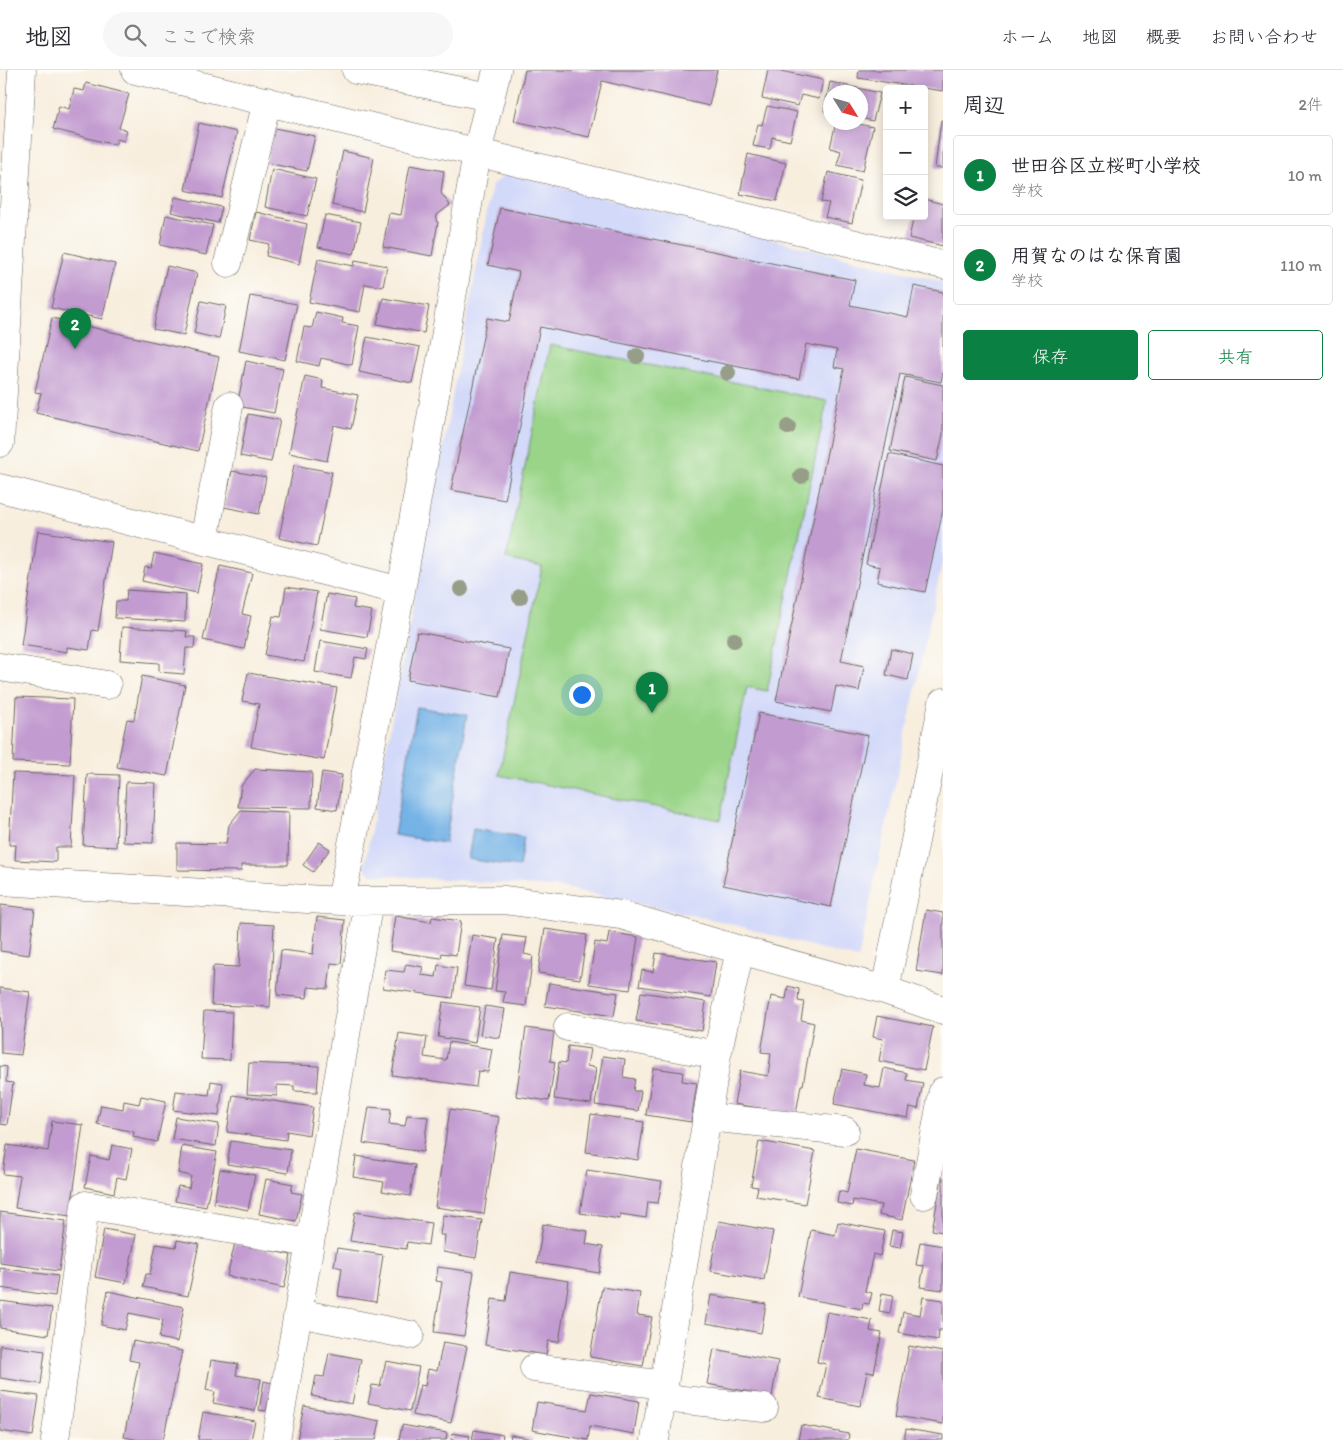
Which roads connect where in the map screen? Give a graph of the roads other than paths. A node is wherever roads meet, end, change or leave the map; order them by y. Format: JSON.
{"nodes":[{"id":1,"x":22,"y":70,"type":"edge"},
{"id":2,"x":135,"y":70,"type":"edge"},
{"id":3,"x":356,"y":70,"type":"edge"},
{"id":4,"x":496,"y":70,"type":"edge"},
{"id":5,"x":434,"y":78,"type":"edge"},
{"id":6,"x":490,"y":97,"type":"junction"},
{"id":7,"x":267,"y":101,"type":"junction"},
{"id":8,"x":477,"y":153,"type":"junction"},
{"id":9,"x":228,"y":263,"type":"dead end"},
{"id":10,"x":943,"y":265,"type":"edge"},
{"id":11,"x":230,"y":406,"type":"dead end"},
{"id":12,"x":0,"y":444,"type":"edge"},
{"id":13,"x":0,"y":488,"type":"edge"},
{"id":14,"x":204,"y":541,"type":"junction"},
{"id":15,"x":401,"y":591,"type":"junction"},
{"id":16,"x":0,"y":667,"type":"edge"},
{"id":17,"x":108,"y":685,"type":"dead end"},
{"id":18,"x":942,"y":710,"type":"edge"},
{"id":19,"x":0,"y":881,"type":"edge"},
{"id":20,"x":341,"y":901,"type":"junction"},
{"id":21,"x":369,"y":901,"type":"junction"},
{"id":22,"x":740,"y":950,"type":"junction"},
{"id":23,"x":885,"y":990,"type":"junction"},
{"id":24,"x":943,"y":1010,"type":"edge"},
{"id":25,"x":568,"y":1027,"type":"dead end"},
{"id":26,"x":717,"y":1055,"type":"junction"},
{"id":27,"x":943,"y":1091,"type":"edge"},
{"id":28,"x":707,"y":1117,"type":"junction"},
{"id":29,"x":845,"y":1131,"type":"dead end"},
{"id":30,"x":924,"y":1195,"type":"dead end"},
{"id":31,"x":310,"y":1242,"type":"junction"},
{"id":32,"x":298,"y":1313,"type":"junction"},
{"id":33,"x":410,"y":1335,"type":"dead end"},
{"id":34,"x":534,"y":1368,"type":"dead end"},
{"id":35,"x":663,"y":1391,"type":"junction"},
{"id":36,"x":764,"y":1408,"type":"dead end"},
{"id":37,"x":55,"y":1440,"type":"edge"},
{"id":38,"x":276,"y":1440,"type":"edge"},
{"id":39,"x":655,"y":1440,"type":"edge"}],
"edges":[{"from":1,"to":12,"type":"street"},
{"from":2,"to":7,"type":"street"},
{"from":3,"to":5,"type":"street"},
{"from":4,"to":6,"type":"street"},
{"from":5,"to":6,"type":"street"},
{"from":6,"to":8,"type":"street"},
{"from":7,"to":8,"type":"street"},
{"from":7,"to":9,"type":"street"},
{"from":8,"to":10,"type":"street"},
{"from":8,"to":15,"type":"street"},
{"from":11,"to":14,"type":"street"},
{"from":13,"to":14,"type":"street"},
{"from":14,"to":15,"type":"street"},
{"from":15,"to":20,"type":"street"},
{"from":16,"to":17,"type":"street"},
{"from":18,"to":23,"type":"street"},
{"from":19,"to":20,"type":"street"},
{"from":20,"to":21,"type":"street"},
{"from":21,"to":22,"type":"street"},
{"from":21,"to":31,"type":"street"},
{"from":22,"to":23,"type":"street"},
{"from":22,"to":26,"type":"street"},
{"from":23,"to":24,"type":"street"},
{"from":25,"to":26,"type":"street"},
{"from":26,"to":28,"type":"street"},
{"from":27,"to":30,"type":"street"},
{"from":28,"to":29,"type":"street"},
{"from":28,"to":35,"type":"street"},
{"from":31,"to":32,"type":"street"},
{"from":31,"to":37,"type":"street"},
{"from":32,"to":33,"type":"street"},
{"from":32,"to":38,"type":"street"},
{"from":34,"to":35,"type":"street"},
{"from":35,"to":36,"type":"street"},
{"from":35,"to":39,"type":"street"}]}
